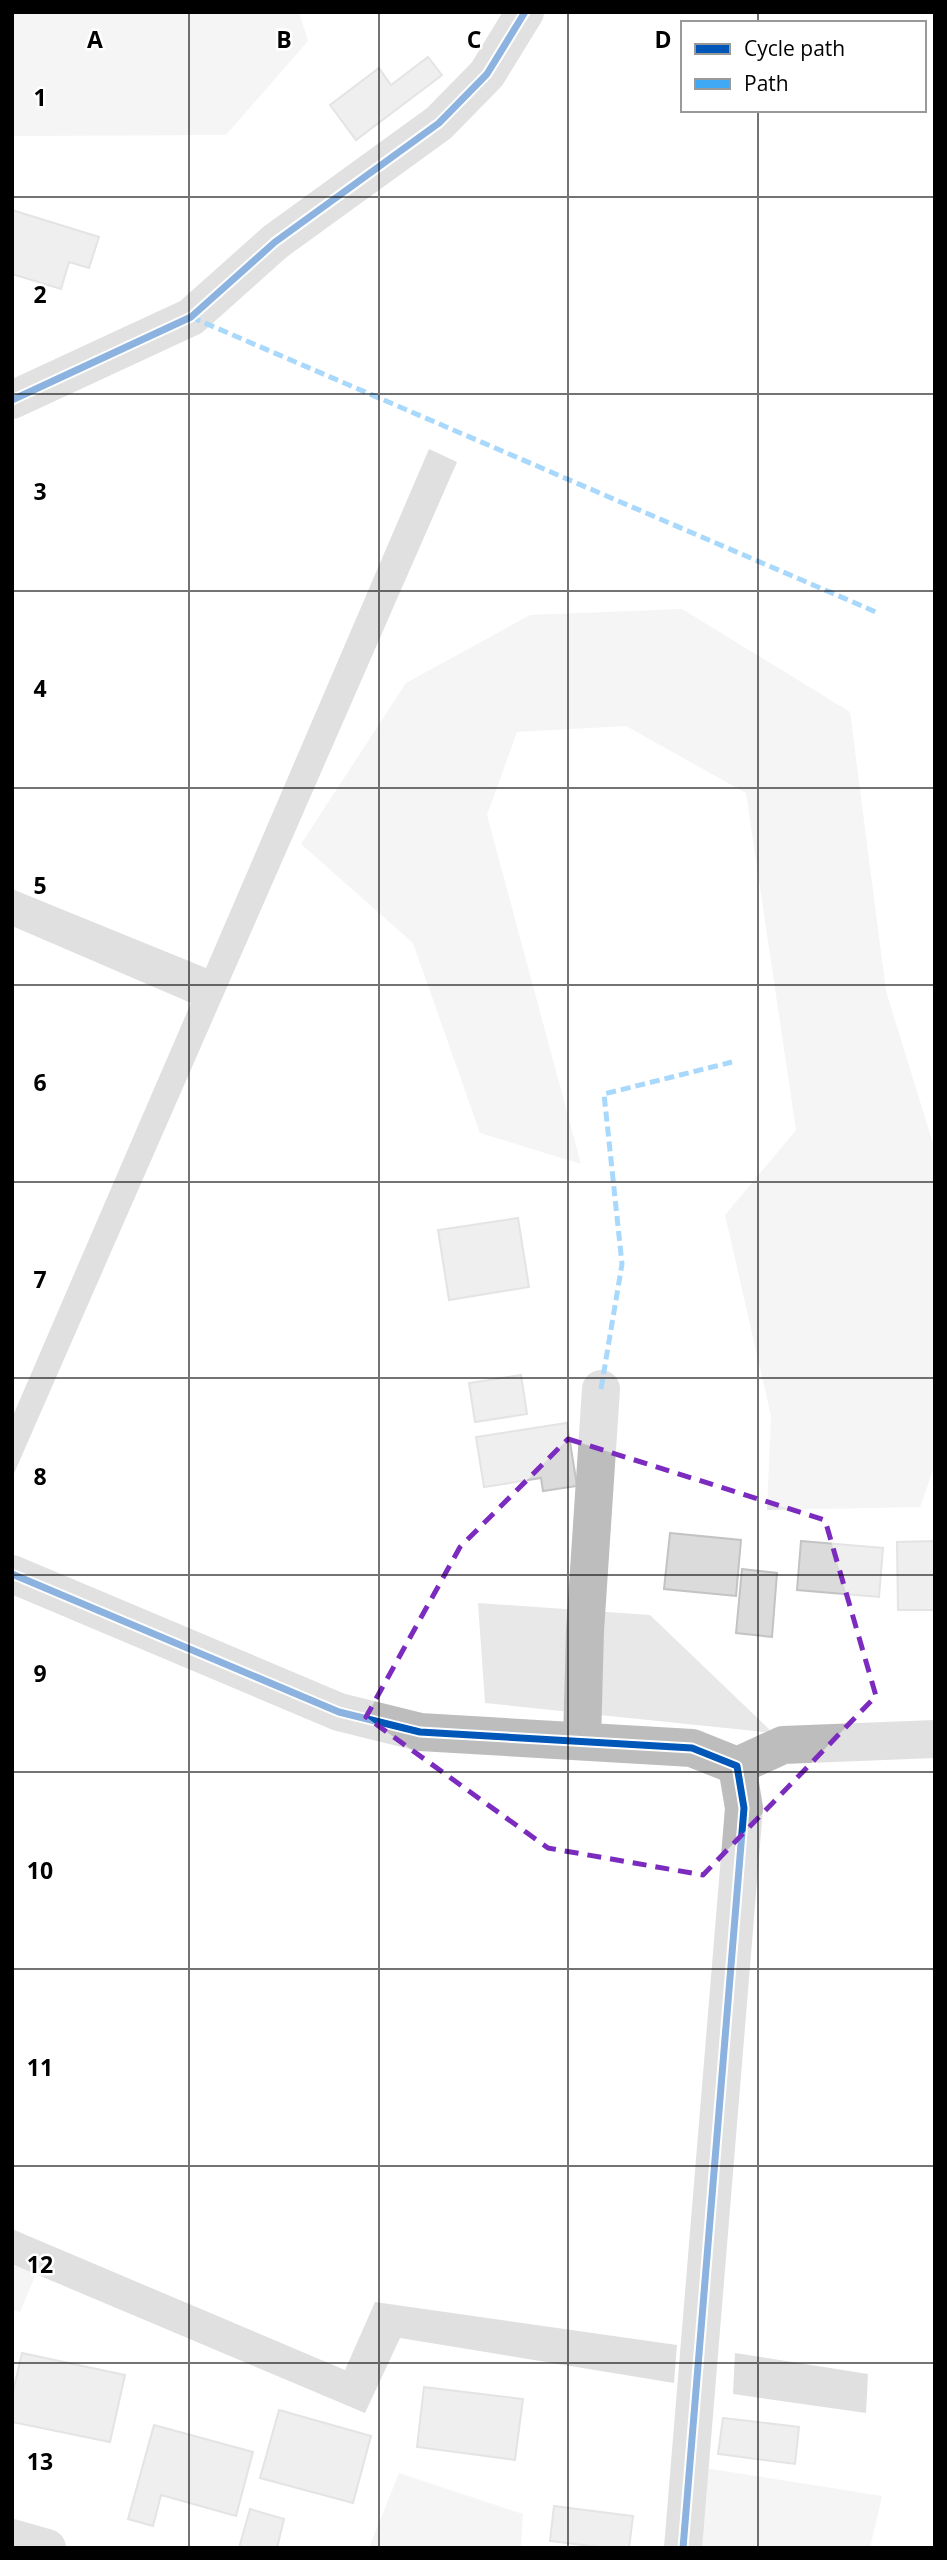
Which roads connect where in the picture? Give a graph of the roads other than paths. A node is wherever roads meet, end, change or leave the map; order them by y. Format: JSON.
{"nodes":[{"id":1,"x":525,"y":12,"type":"edge"},
{"id":2,"x":12,"y":400,"type":"edge"},
{"id":3,"x":601,"y":1389,"type":"dead end"},
{"id":4,"x":12,"y":1574,"type":"edge"},
{"id":5,"x":935,"y":1738,"type":"edge"},
{"id":6,"x":582,"y":1741,"type":"junction"},
{"id":7,"x":737,"y":1766,"type":"junction"},
{"id":8,"x":12,"y":2538,"type":"edge"},
{"id":9,"x":47,"y":2548,"type":"edge"},
{"id":10,"x":683,"y":2548,"type":"edge"}],
"edges":[{"from":1,"to":2,"type":"street"},
{"from":3,"to":6,"type":"street"},
{"from":4,"to":6,"type":"street"},
{"from":5,"to":7,"type":"street"},
{"from":6,"to":7,"type":"street"},
{"from":7,"to":10,"type":"street"},
{"from":8,"to":9,"type":"street"}]}
